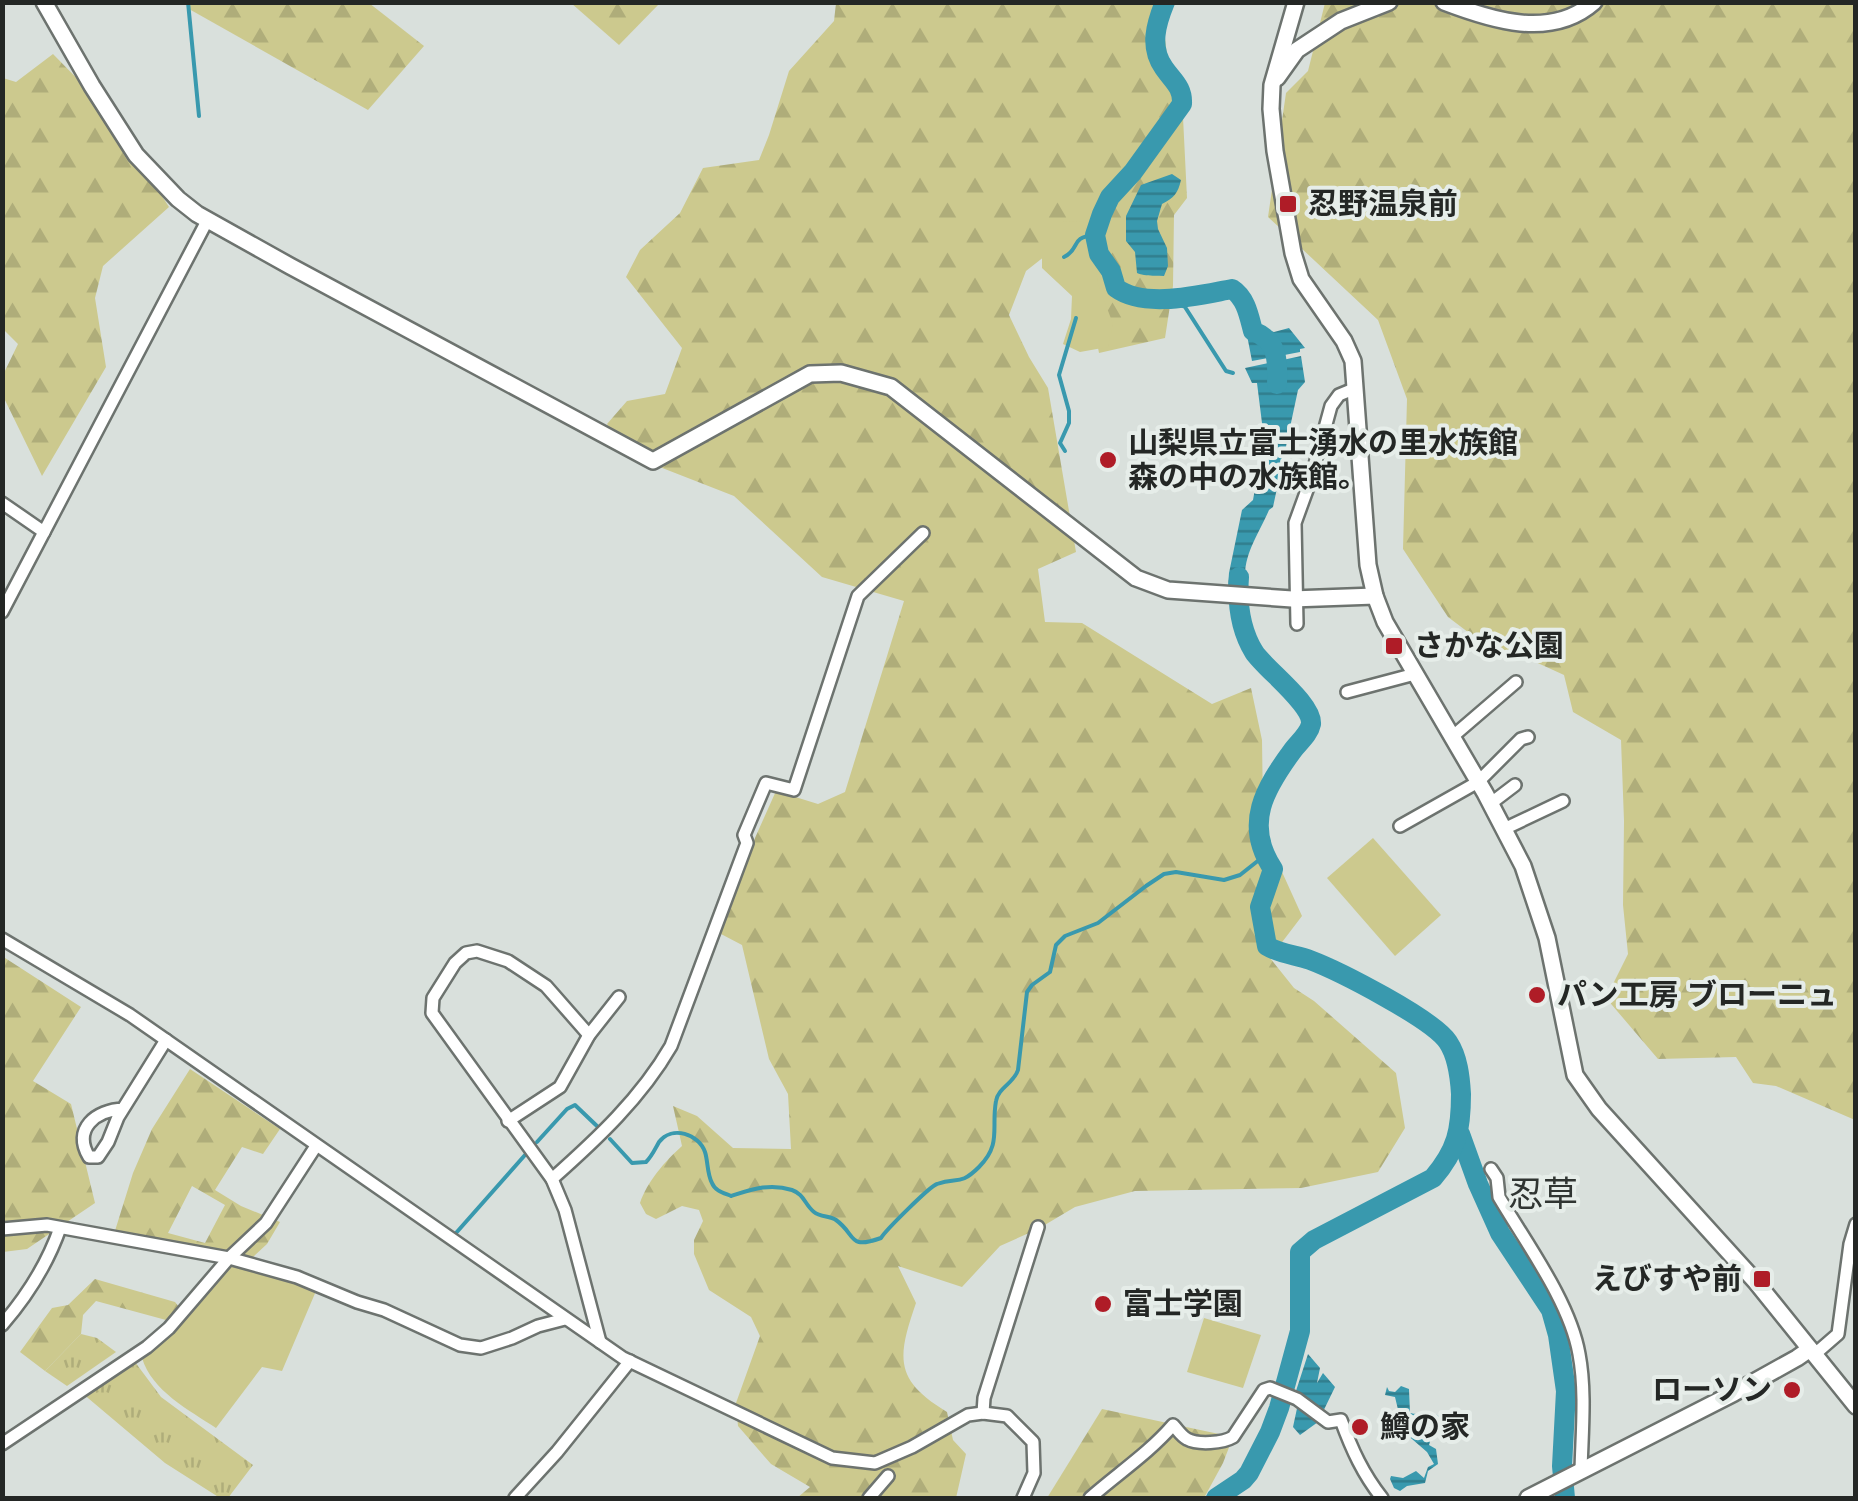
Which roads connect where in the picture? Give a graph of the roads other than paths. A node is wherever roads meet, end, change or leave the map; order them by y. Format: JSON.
{"nodes":[{"id":1,"x":44,"y":2,"type":"edge"},
{"id":2,"x":1296,"y":2,"type":"edge"},
{"id":3,"x":1389,"y":2,"type":"edge"},
{"id":4,"x":1444,"y":2,"type":"edge"},
{"id":5,"x":1594,"y":2,"type":"edge"},
{"id":6,"x":1272,"y":85,"type":"junction"},
{"id":7,"x":207,"y":221,"type":"junction"},
{"id":8,"x":1356,"y":388,"type":"junction"},
{"id":9,"x":2,"y":503,"type":"edge"},
{"id":10,"x":44,"y":532,"type":"junction"},
{"id":11,"x":922,"y":532,"type":"dead end"},
{"id":12,"x":1375,"y":596,"type":"junction"},
{"id":13,"x":1295,"y":599,"type":"junction"},
{"id":14,"x":2,"y":612,"type":"edge"},
{"id":15,"x":1297,"y":624,"type":"dead end"},
{"id":16,"x":1415,"y":674,"type":"junction"},
{"id":17,"x":1516,"y":682,"type":"dead end"},
{"id":18,"x":1347,"y":692,"type":"dead end"},
{"id":19,"x":1452,"y":737,"type":"junction"},
{"id":20,"x":1528,"y":737,"type":"dead end"},
{"id":21,"x":1478,"y":782,"type":"junction"},
{"id":22,"x":1516,"y":784,"type":"dead end"},
{"id":23,"x":1564,"y":801,"type":"dead end"},
{"id":24,"x":1490,"y":804,"type":"junction"},
{"id":25,"x":1400,"y":826,"type":"dead end"},
{"id":26,"x":1504,"y":830,"type":"junction"},
{"id":27,"x":2,"y":940,"type":"edge"},
{"id":28,"x":619,"y":996,"type":"dead end"},
{"id":29,"x":588,"y":1035,"type":"junction"},
{"id":30,"x":166,"y":1040,"type":"junction"},
{"id":31,"x":123,"y":1109,"type":"dead end"},
{"id":32,"x":508,"y":1121,"type":"junction"},
{"id":33,"x":316,"y":1146,"type":"junction"},
{"id":34,"x":1491,"y":1169,"type":"dead end"},
{"id":35,"x":552,"y":1179,"type":"junction"},
{"id":36,"x":1856,"y":1224,"type":"edge"},
{"id":37,"x":1038,"y":1227,"type":"dead end"},
{"id":38,"x":60,"y":1228,"type":"junction"},
{"id":39,"x":2,"y":1229,"type":"edge"},
{"id":40,"x":229,"y":1258,"type":"junction"},
{"id":41,"x":565,"y":1319,"type":"junction"},
{"id":42,"x":2,"y":1324,"type":"edge"},
{"id":43,"x":600,"y":1342,"type":"junction"},
{"id":44,"x":1812,"y":1352,"type":"junction"},
{"id":45,"x":630,"y":1361,"type":"junction"},
{"id":46,"x":1856,"y":1406,"type":"edge"},
{"id":47,"x":983,"y":1412,"type":"junction"},
{"id":48,"x":2,"y":1444,"type":"edge"},
{"id":49,"x":1580,"y":1470,"type":"junction"},
{"id":50,"x":888,"y":1476,"type":"dead end"},
{"id":51,"x":514,"y":1498,"type":"edge"},
{"id":52,"x":869,"y":1498,"type":"edge"},
{"id":53,"x":1023,"y":1498,"type":"edge"},
{"id":54,"x":1090,"y":1498,"type":"edge"},
{"id":55,"x":1382,"y":1498,"type":"edge"},
{"id":56,"x":1528,"y":1498,"type":"edge"}],
"edges":[{"from":1,"to":7,"type":"street"},
{"from":2,"to":6,"type":"street"},
{"from":3,"to":6,"type":"street"},
{"from":4,"to":5,"type":"street"},
{"from":6,"to":8,"type":"street"},
{"from":7,"to":10,"type":"street"},
{"from":7,"to":13,"type":"street"},
{"from":8,"to":12,"type":"street"},
{"from":8,"to":13,"type":"street"},
{"from":9,"to":10,"type":"street"},
{"from":10,"to":14,"type":"street"},
{"from":11,"to":35,"type":"street"},
{"from":12,"to":13,"type":"street"},
{"from":12,"to":16,"type":"street"},
{"from":13,"to":15,"type":"street"},
{"from":16,"to":18,"type":"street"},
{"from":16,"to":19,"type":"street"},
{"from":17,"to":19,"type":"street"},
{"from":19,"to":21,"type":"street"},
{"from":20,"to":21,"type":"street"},
{"from":21,"to":24,"type":"street"},
{"from":21,"to":25,"type":"street"},
{"from":22,"to":24,"type":"street"},
{"from":23,"to":26,"type":"street"},
{"from":24,"to":26,"type":"street"},
{"from":26,"to":44,"type":"street"},
{"from":27,"to":30,"type":"street"},
{"from":28,"to":29,"type":"street"},
{"from":29,"to":32,"type":"street"},
{"from":29,"to":32,"type":"street"},
{"from":30,"to":31,"type":"street"},
{"from":30,"to":33,"type":"street"},
{"from":32,"to":35,"type":"street"},
{"from":33,"to":40,"type":"street"},
{"from":33,"to":41,"type":"street"},
{"from":34,"to":49,"type":"street"},
{"from":35,"to":43,"type":"street"},
{"from":36,"to":44,"type":"street"},
{"from":37,"to":47,"type":"street"},
{"from":38,"to":39,"type":"street"},
{"from":38,"to":40,"type":"street"},
{"from":38,"to":42,"type":"street"},
{"from":40,"to":41,"type":"street"},
{"from":40,"to":48,"type":"street"},
{"from":41,"to":43,"type":"street"},
{"from":43,"to":45,"type":"street"},
{"from":44,"to":46,"type":"street"},
{"from":44,"to":49,"type":"street"},
{"from":45,"to":47,"type":"street"},
{"from":45,"to":51,"type":"street"},
{"from":47,"to":53,"type":"street"},
{"from":49,"to":56,"type":"street"},
{"from":50,"to":52,"type":"street"},
{"from":54,"to":55,"type":"street"}]}
